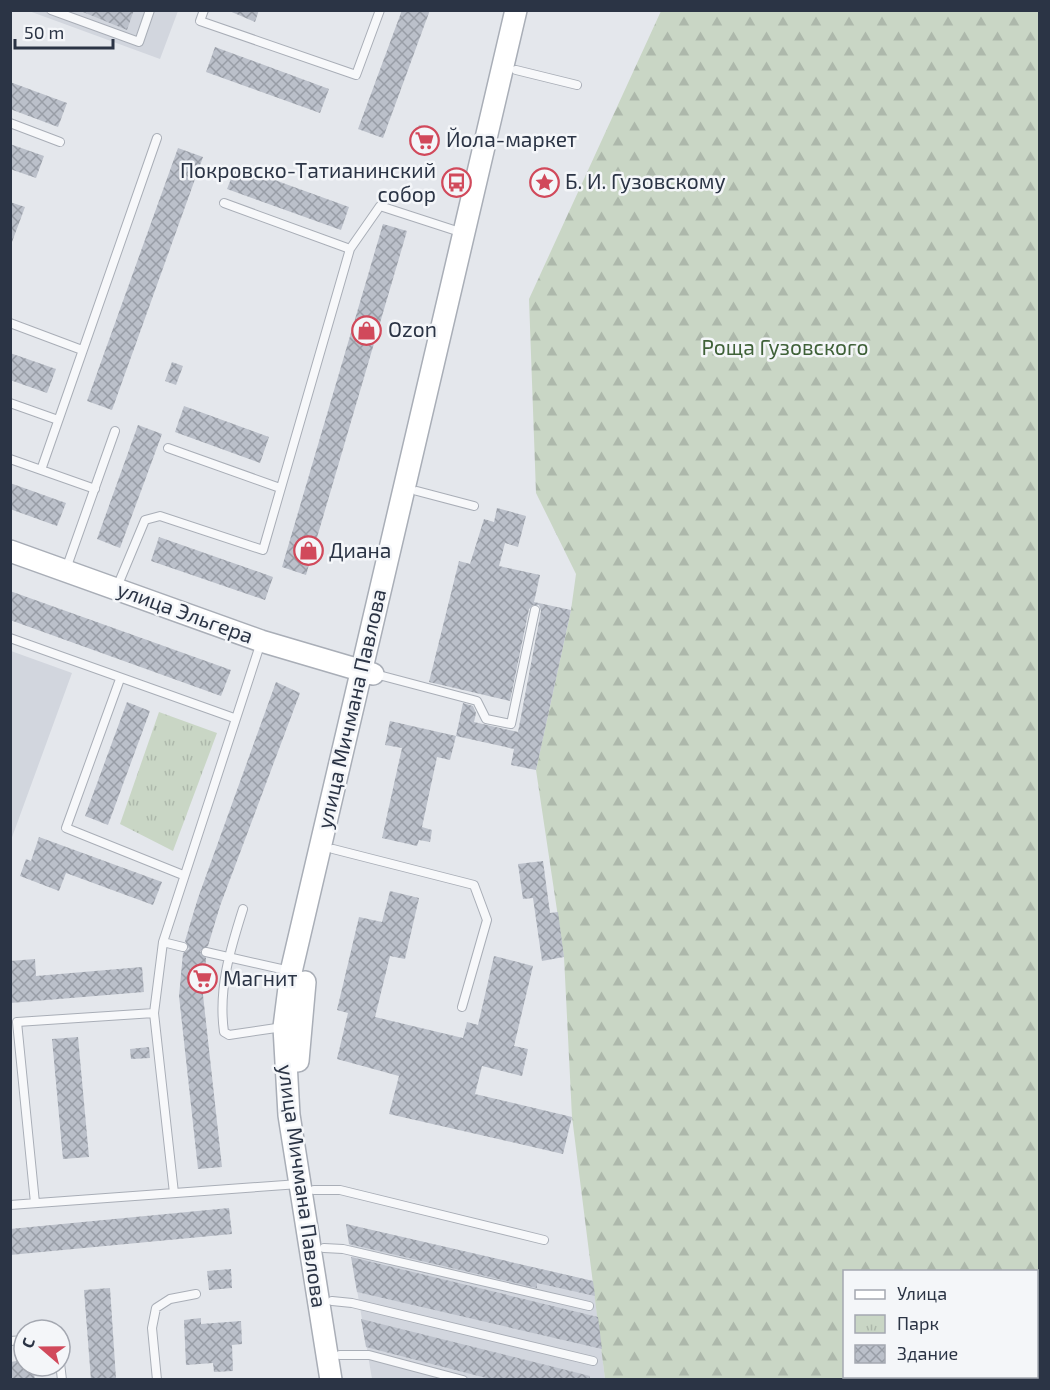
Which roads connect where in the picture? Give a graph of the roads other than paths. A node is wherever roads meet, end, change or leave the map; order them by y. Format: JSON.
{"nodes":[{"id":1,"x":51,"y":10,"type":"edge"},
{"id":2,"x":150,"y":10,"type":"edge"},
{"id":3,"x":204,"y":10,"type":"edge"},
{"id":4,"x":380,"y":10,"type":"edge"},
{"id":5,"x":516,"y":10,"type":"edge"},
{"id":6,"x":530,"y":10,"type":"edge"},
{"id":7,"x":510,"y":68,"type":"junction"},
{"id":8,"x":577,"y":85,"type":"dead end"},
{"id":9,"x":10,"y":123,"type":"edge"},
{"id":10,"x":157,"y":138,"type":"dead end"},
{"id":11,"x":60,"y":142,"type":"dead end"},
{"id":12,"x":224,"y":203,"type":"dead end"},
{"id":13,"x":470,"y":235,"type":"junction"},
{"id":14,"x":350,"y":249,"type":"junction"},
{"id":15,"x":10,"y":323,"type":"edge"},
{"id":16,"x":82,"y":350,"type":"junction"},
{"id":17,"x":10,"y":403,"type":"edge"},
{"id":18,"x":58,"y":420,"type":"junction"},
{"id":19,"x":115,"y":431,"type":"dead end"},
{"id":20,"x":168,"y":448,"type":"dead end"},
{"id":21,"x":10,"y":459,"type":"edge"},
{"id":22,"x":41,"y":470,"type":"junction"},
{"id":23,"x":280,"y":488,"type":"junction"},
{"id":24,"x":94,"y":489,"type":"junction"},
{"id":25,"x":411,"y":489,"type":"junction"},
{"id":26,"x":474,"y":506,"type":"dead end"},
{"id":27,"x":10,"y":551,"type":"edge"},
{"id":28,"x":65,"y":570,"type":"junction"},
{"id":29,"x":116,"y":588,"type":"junction"},
{"id":30,"x":536,"y":610,"type":"dead end"},
{"id":31,"x":10,"y":638,"type":"edge"},
{"id":32,"x":261,"y":641,"type":"junction"},
{"id":33,"x":368,"y":673,"type":"junction"},
{"id":34,"x":120,"y":679,"type":"junction"},
{"id":35,"x":234,"y":718,"type":"junction"},
{"id":36,"x":327,"y":848,"type":"junction"},
{"id":37,"x":183,"y":875,"type":"junction"},
{"id":38,"x":243,"y":909,"type":"dead end"},
{"id":39,"x":162,"y":942,"type":"junction"},
{"id":40,"x":183,"y":947,"type":"dead end"},
{"id":41,"x":206,"y":952,"type":"dead end"},
{"id":42,"x":227,"y":957,"type":"junction"},
{"id":43,"x":298,"y":974,"type":"junction"},
{"id":44,"x":462,"y":1007,"type":"dead end"},
{"id":45,"x":154,"y":1013,"type":"junction"},
{"id":46,"x":284,"y":1027,"type":"junction"},
{"id":47,"x":309,"y":1185,"type":"junction"},
{"id":48,"x":174,"y":1193,"type":"junction"},
{"id":49,"x":35,"y":1203,"type":"junction"},
{"id":50,"x":10,"y":1205,"type":"edge"},
{"id":51,"x":544,"y":1240,"type":"dead end"},
{"id":52,"x":317,"y":1247,"type":"junction"},
{"id":53,"x":196,"y":1294,"type":"dead end"},
{"id":54,"x":332,"y":1301,"type":"junction"},
{"id":55,"x":589,"y":1306,"type":"dead end"},
{"id":56,"x":340,"y":1355,"type":"junction"},
{"id":57,"x":593,"y":1360,"type":"dead end"},
{"id":58,"x":157,"y":1380,"type":"edge"},
{"id":59,"x":331,"y":1380,"type":"edge"},
{"id":60,"x":345,"y":1380,"type":"edge"},
{"id":61,"x":463,"y":1380,"type":"edge"}],
"edges":[{"from":1,"to":2,"type":"lane"},
{"from":3,"to":4,"type":"lane"},
{"from":5,"to":7,"type":"main road","name":"улица Мичмана Павлова"},
{"from":6,"to":7,"type":"main road","name":"улица Мичмана Павлова"},
{"from":7,"to":8,"type":"lane"},
{"from":7,"to":13,"type":"main road","name":"улица Мичмана Павлова"},
{"from":9,"to":11,"type":"lane"},
{"from":10,"to":16,"type":"lane"},
{"from":12,"to":14,"type":"lane"},
{"from":13,"to":14,"type":"lane"},
{"from":13,"to":25,"type":"main road","name":"улица Мичмана Павлова"},
{"from":14,"to":23,"type":"lane"},
{"from":15,"to":16,"type":"lane"},
{"from":16,"to":18,"type":"lane"},
{"from":17,"to":18,"type":"lane"},
{"from":18,"to":22,"type":"lane"},
{"from":19,"to":24,"type":"lane"},
{"from":20,"to":23,"type":"lane"},
{"from":21,"to":22,"type":"lane"},
{"from":22,"to":24,"type":"lane"},
{"from":23,"to":29,"type":"lane"},
{"from":24,"to":28,"type":"lane"},
{"from":25,"to":26,"type":"lane"},
{"from":25,"to":33,"type":"main road","name":"улица Мичмана Павлова"},
{"from":27,"to":28,"type":"main road","name":"улица Эльгера"},
{"from":28,"to":29,"type":"main road","name":"улица Эльгера"},
{"from":29,"to":32,"type":"main road","name":"улица Эльгера"},
{"from":30,"to":33,"type":"lane"},
{"from":31,"to":34,"type":"lane"},
{"from":32,"to":33,"type":"main road","name":"улица Эльгера"},
{"from":32,"to":35,"type":"lane"},
{"from":33,"to":36,"type":"main road","name":"улица Мичмана Павлова"},
{"from":34,"to":35,"type":"lane"},
{"from":34,"to":37,"type":"lane"},
{"from":35,"to":37,"type":"lane"},
{"from":36,"to":43,"type":"main road","name":"улица Мичмана Павлова"},
{"from":36,"to":44,"type":"lane"},
{"from":37,"to":39,"type":"lane"},
{"from":38,"to":42,"type":"lane"},
{"from":39,"to":40,"type":"lane"},
{"from":39,"to":45,"type":"lane"},
{"from":41,"to":42,"type":"lane"},
{"from":42,"to":43,"type":"lane"},
{"from":42,"to":46,"type":"lane"},
{"from":43,"to":46,"type":"main road","name":"улица Мичмана Павлова"},
{"from":43,"to":47,"type":"main road","name":"улица Мичмана Павлова"},
{"from":45,"to":48,"type":"lane"},
{"from":45,"to":49,"type":"lane"},
{"from":46,"to":47,"type":"main road","name":"улица Мичмана Павлова"},
{"from":47,"to":48,"type":"lane"},
{"from":47,"to":51,"type":"lane"},
{"from":47,"to":52,"type":"main road","name":"улица Мичмана Павлова"},
{"from":48,"to":49,"type":"lane"},
{"from":49,"to":50,"type":"lane"},
{"from":52,"to":54,"type":"main road","name":"улица Мичмана Павлова"},
{"from":52,"to":55,"type":"lane"},
{"from":52,"to":59,"type":"main road","name":"улица Мичмана Павлова"},
{"from":53,"to":58,"type":"lane"},
{"from":54,"to":56,"type":"main road","name":"улица Мичмана Павлова"},
{"from":54,"to":57,"type":"lane"},
{"from":56,"to":60,"type":"main road","name":"улица Мичмана Павлова"},
{"from":56,"to":61,"type":"lane"}]}
